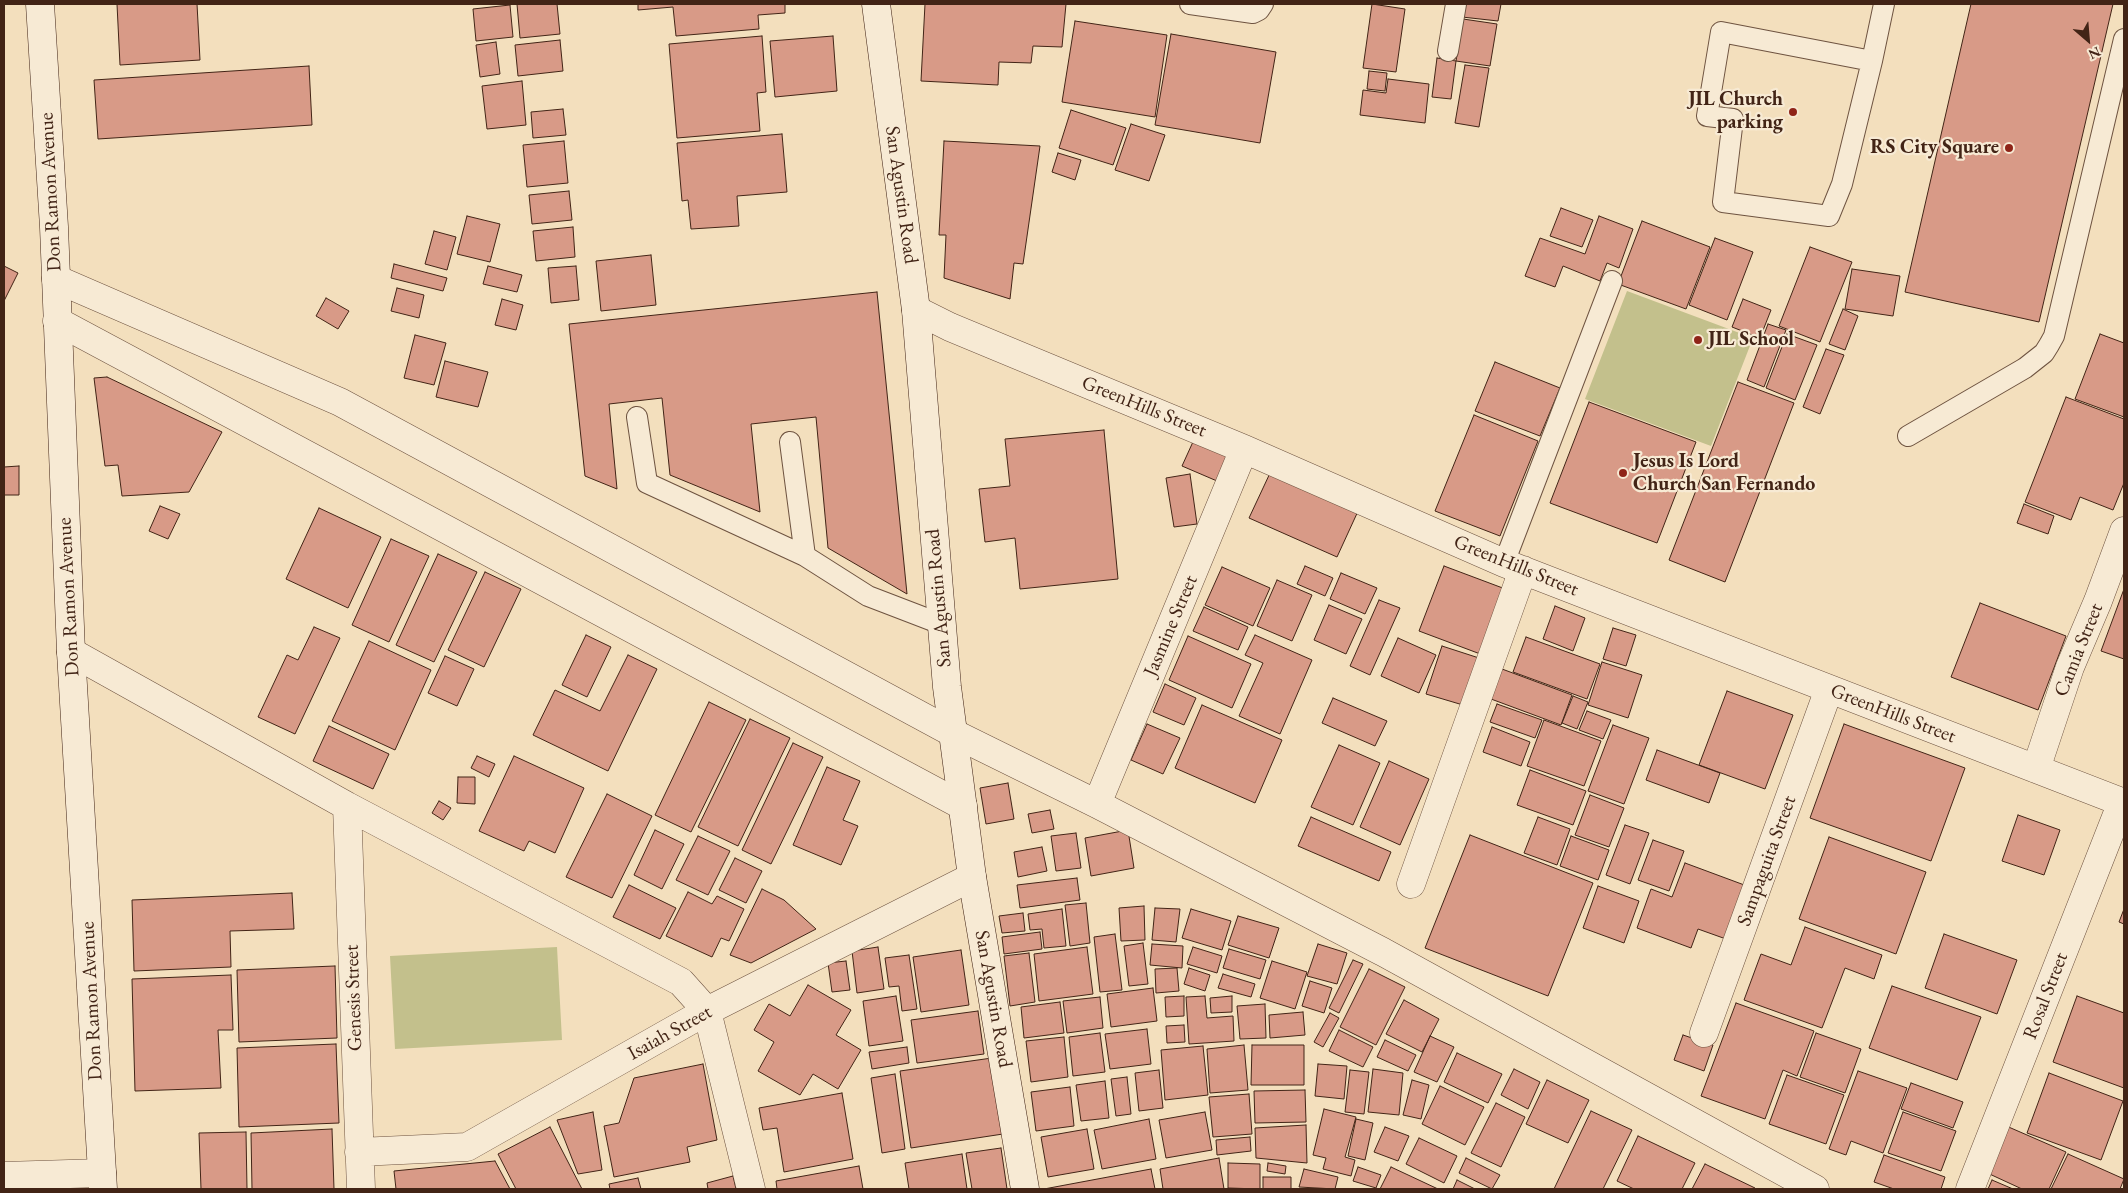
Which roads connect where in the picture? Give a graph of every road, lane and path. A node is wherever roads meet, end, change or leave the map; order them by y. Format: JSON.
{"nodes":[{"id":1,"x":40,"y":4,"type":"edge"},
{"id":2,"x":876,"y":4,"type":"edge"},
{"id":3,"x":1190,"y":4,"type":"edge"},
{"id":4,"x":1263,"y":4,"type":"edge"},
{"id":5,"x":1456,"y":4,"type":"edge"},
{"id":6,"x":1884,"y":4,"type":"edge"},
{"id":7,"x":2124,"y":39,"type":"edge"},
{"id":8,"x":1448,"y":51,"type":"dead end"},
{"id":9,"x":1872,"y":61,"type":"junction"},
{"id":10,"x":56,"y":279,"type":"junction"},
{"id":11,"x":1612,"y":281,"type":"dead end"},
{"id":12,"x":916,"y":310,"type":"junction"},
{"id":13,"x":57,"y":321,"type":"junction"},
{"id":14,"x":637,"y":417,"type":"dead end"},
{"id":15,"x":1908,"y":436,"type":"dead end"},
{"id":16,"x":790,"y":442,"type":"dead end"},
{"id":17,"x":1244,"y":449,"type":"junction"},
{"id":18,"x":2124,"y":531,"type":"edge"},
{"id":19,"x":805,"y":556,"type":"junction"},
{"id":20,"x":1513,"y":566,"type":"junction"},
{"id":21,"x":941,"y":624,"type":"junction"},
{"id":22,"x":71,"y":652,"type":"junction"},
{"id":23,"x":1829,"y":689,"type":"junction"},
{"id":24,"x":953,"y":733,"type":"junction"},
{"id":25,"x":2036,"y":769,"type":"junction"},
{"id":26,"x":2123,"y":803,"type":"edge"},
{"id":27,"x":1097,"y":804,"type":"junction"},
{"id":28,"x":347,"y":806,"type":"junction"},
{"id":29,"x":963,"y":806,"type":"junction"},
{"id":30,"x":972,"y":877,"type":"junction"},
{"id":31,"x":1411,"y":884,"type":"dead end"},
{"id":32,"x":707,"y":1011,"type":"junction"},
{"id":33,"x":1704,"y":1033,"type":"dead end"},
{"id":34,"x":359,"y":1152,"type":"junction"},
{"id":35,"x":4,"y":1176,"type":"edge"},
{"id":36,"x":103,"y":1181,"type":"edge"},
{"id":37,"x":361,"y":1189,"type":"edge"},
{"id":38,"x":751,"y":1189,"type":"edge"},
{"id":39,"x":1025,"y":1189,"type":"edge"},
{"id":40,"x":1815,"y":1189,"type":"edge"},
{"id":41,"x":1970,"y":1189,"type":"edge"}],
"edges":[{"from":1,"to":10,"type":"street","name":"Don Ramon Avenue"},
{"from":2,"to":12,"type":"street","name":"San Agustin Road"},
{"from":3,"to":4,"type":"lane"},
{"from":5,"to":8,"type":"lane"},
{"from":6,"to":9,"type":"lane"},
{"from":7,"to":15,"type":"lane"},
{"from":9,"to":9,"type":"lane"},
{"from":10,"to":13,"type":"street","name":"Don Ramon Avenue"},
{"from":10,"to":24,"type":"street"},
{"from":11,"to":20,"type":"lane"},
{"from":12,"to":17,"type":"street","name":"GreenHills Street"},
{"from":12,"to":21,"type":"street","name":"San Agustin Road"},
{"from":13,"to":22,"type":"street","name":"Don Ramon Avenue"},
{"from":13,"to":29,"type":"street"},
{"from":14,"to":19,"type":"lane"},
{"from":16,"to":19,"type":"lane"},
{"from":17,"to":20,"type":"street","name":"GreenHills Street"},
{"from":17,"to":27,"type":"street","name":"Jasmine Street"},
{"from":18,"to":25,"type":"street","name":"Camia Street"},
{"from":19,"to":21,"type":"lane"},
{"from":20,"to":23,"type":"street","name":"GreenHills Street"},
{"from":20,"to":31,"type":"street"},
{"from":21,"to":24,"type":"street","name":"San Agustin Road"},
{"from":22,"to":28,"type":"street"},
{"from":22,"to":36,"type":"street","name":"Don Ramon Avenue"},
{"from":23,"to":25,"type":"street","name":"GreenHills Street"},
{"from":23,"to":33,"type":"street","name":"Sampaguita Street"},
{"from":24,"to":27,"type":"street"},
{"from":24,"to":29,"type":"street","name":"San Agustin Road"},
{"from":25,"to":26,"type":"street","name":"GreenHills Street"},
{"from":26,"to":41,"type":"street","name":"Rosal Street"},
{"from":27,"to":40,"type":"street"},
{"from":28,"to":32,"type":"street"},
{"from":28,"to":34,"type":"street","name":"Genesis Street"},
{"from":29,"to":30,"type":"street","name":"San Agustin Road"},
{"from":30,"to":32,"type":"street","name":"Isaiah Street"},
{"from":30,"to":39,"type":"street","name":"San Agustin Road"},
{"from":32,"to":34,"type":"street","name":"Isaiah Street"},
{"from":32,"to":38,"type":"street"},
{"from":34,"to":37,"type":"street","name":"Genesis Street"},
{"from":35,"to":36,"type":"street"}]}
